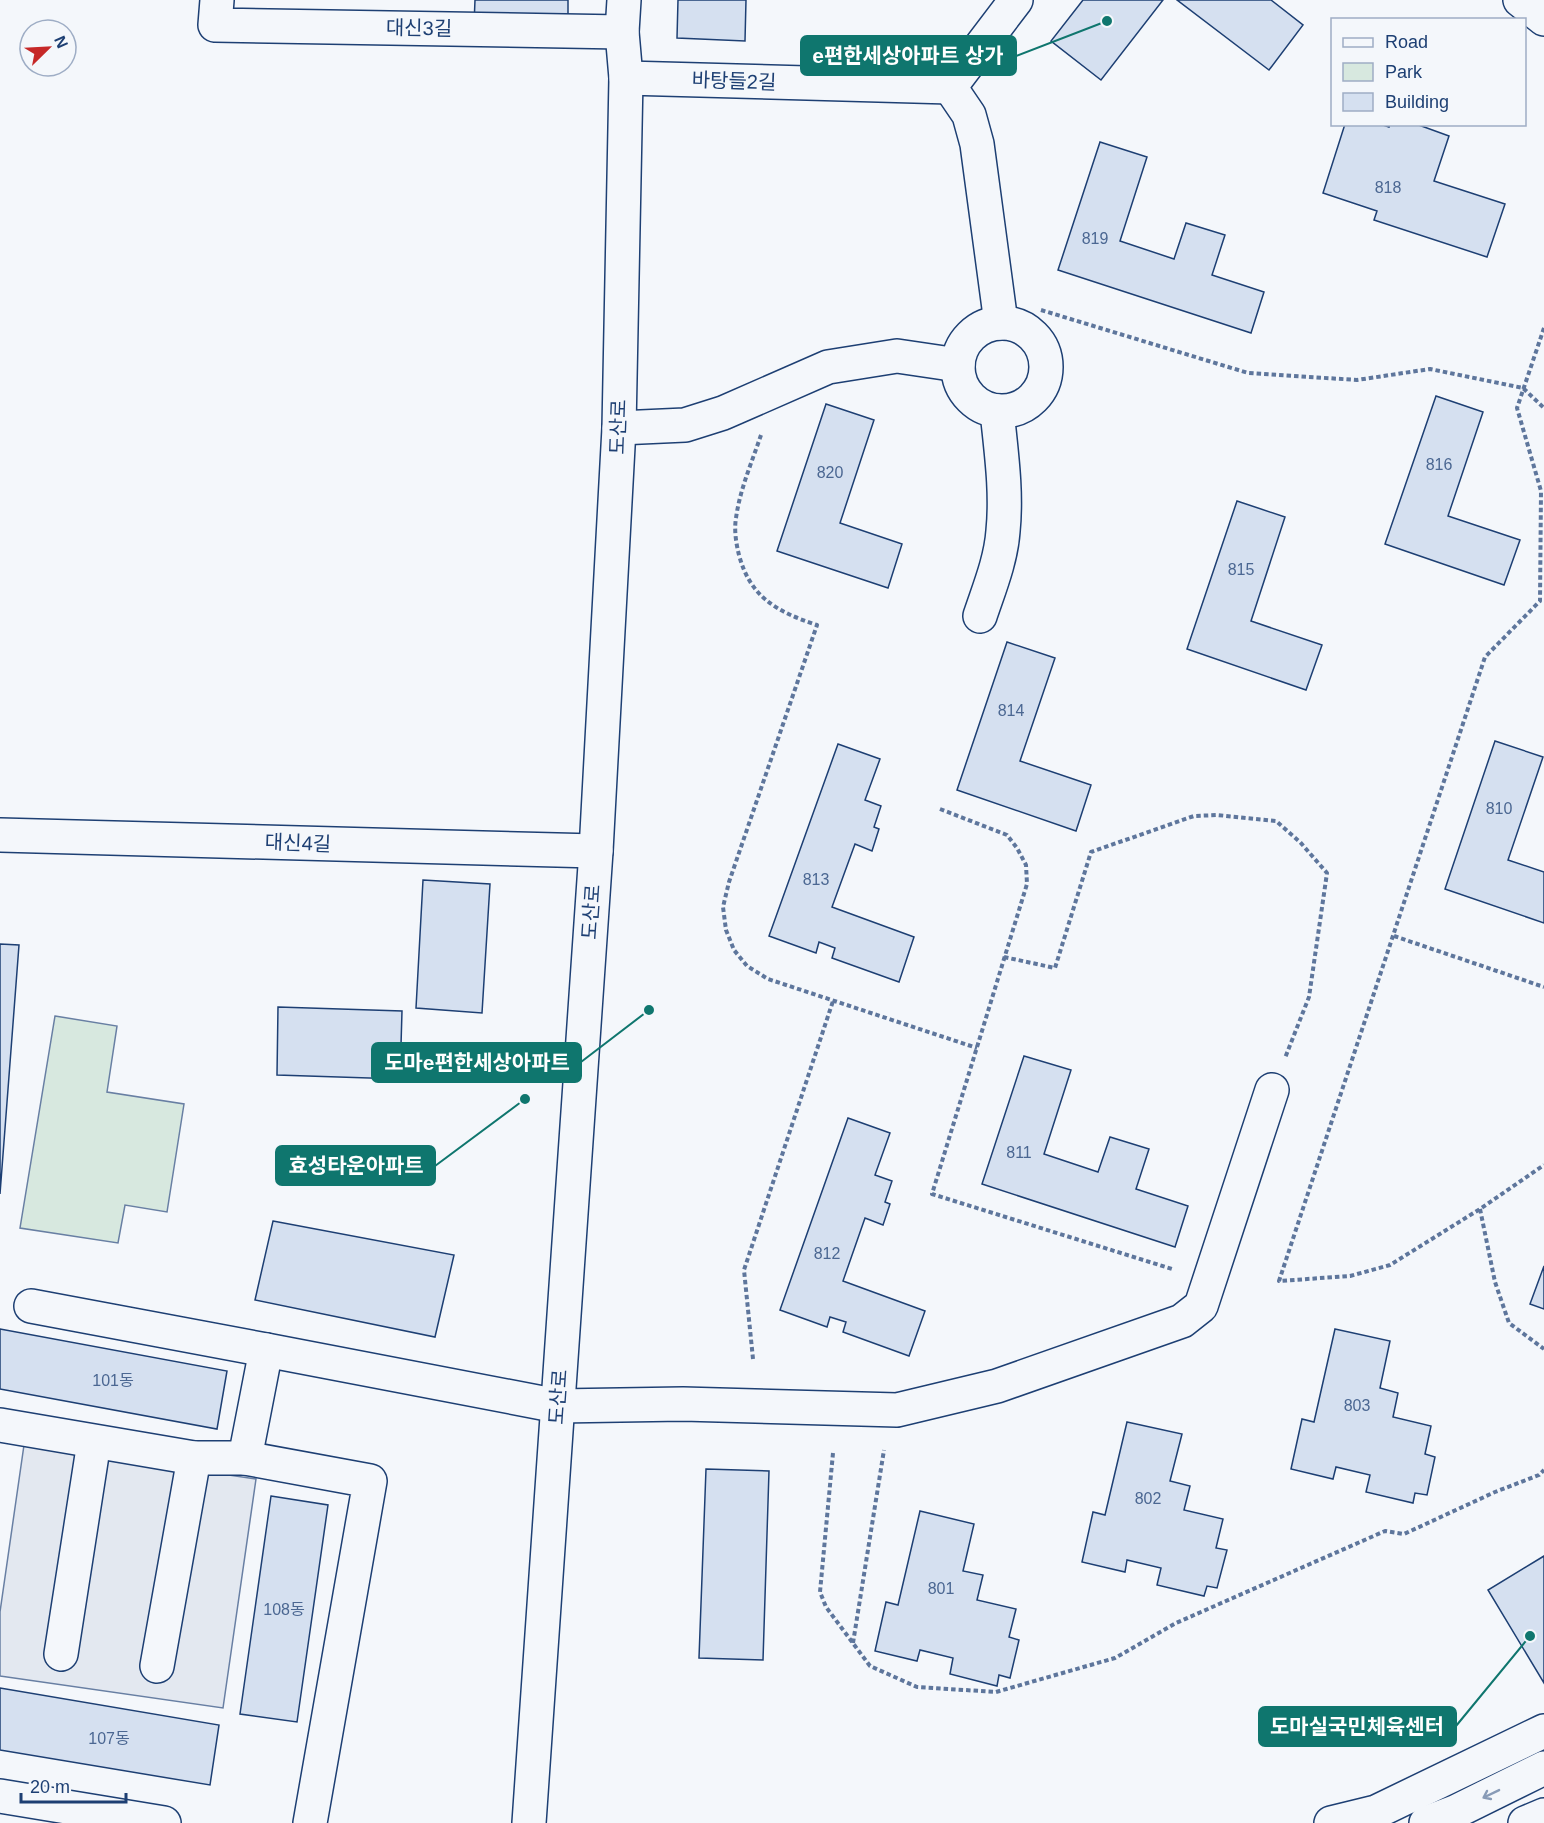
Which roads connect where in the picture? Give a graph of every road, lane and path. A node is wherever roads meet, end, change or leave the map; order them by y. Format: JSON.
{"nodes":[{"id":1,"x":1016,"y":0,"type":"edge"},
{"id":2,"x":1520,"y":0,"type":"edge"},
{"id":3,"x":216,"y":12,"type":"edge"},
{"id":4,"x":623,"y":16,"type":"edge"},
{"id":5,"x":1544,"y":18,"type":"edge"},
{"id":6,"x":626,"y":78,"type":"junction"},
{"id":7,"x":950,"y":87,"type":"junction"},
{"id":8,"x":1041,"y":310,"type":"dead end"},
{"id":9,"x":1001,"y":323,"type":"junction"},
{"id":10,"x":1544,"y":328,"type":"edge"},
{"id":11,"x":958,"y":365,"type":"junction"},
{"id":12,"x":1523,"y":388,"type":"junction"},
{"id":13,"x":1544,"y":408,"type":"edge"},
{"id":14,"x":997,"y":411,"type":"junction"},
{"id":15,"x":619,"y":428,"type":"junction"},
{"id":16,"x":763,"y":430,"type":"dead end"},
{"id":17,"x":980,"y":616,"type":"dead end"},
{"id":18,"x":940,"y":810,"type":"dead end"},
{"id":19,"x":0,"y":835,"type":"edge"},
{"id":20,"x":596,"y":851,"type":"junction"},
{"id":21,"x":1394,"y":936,"type":"junction"},
{"id":22,"x":1004,"y":957,"type":"junction"},
{"id":23,"x":1544,"y":987,"type":"edge"},
{"id":24,"x":833,"y":1001,"type":"junction"},
{"id":25,"x":977,"y":1048,"type":"junction"},
{"id":26,"x":1272,"y":1090,"type":"joint"},
{"id":27,"x":1544,"y":1165,"type":"edge"},
{"id":28,"x":1480,"y":1209,"type":"junction"},
{"id":29,"x":1172,"y":1269,"type":"dead end"},
{"id":30,"x":31,"y":1306,"type":"dead end"},
{"id":31,"x":1544,"y":1348,"type":"edge"},
{"id":32,"x":266,"y":1350,"type":"junction"},
{"id":33,"x":753,"y":1359,"type":"dead end"},
{"id":34,"x":558,"y":1406,"type":"junction"},
{"id":35,"x":1,"y":1434,"type":"edge"},
{"id":36,"x":94,"y":1442,"type":"junction"},
{"id":37,"x":884,"y":1450,"type":"dead end"},
{"id":38,"x":833,"y":1453,"type":"dead end"},
{"id":39,"x":194,"y":1458,"type":"junction"},
{"id":40,"x":245,"y":1458,"type":"junction"},
{"id":41,"x":1544,"y":1470,"type":"edge"},
{"id":42,"x":853,"y":1643,"type":"junction"},
{"id":43,"x":61,"y":1654,"type":"dead end"},
{"id":44,"x":157,"y":1666,"type":"dead end"},
{"id":45,"x":1544,"y":1731,"type":"edge"},
{"id":46,"x":1544,"y":1768,"type":"edge"},
{"id":47,"x":0,"y":1796,"type":"edge"},
{"id":48,"x":1544,"y":1815,"type":"edge"},
{"id":49,"x":164,"y":1823,"type":"edge"},
{"id":50,"x":310,"y":1823,"type":"edge"},
{"id":51,"x":529,"y":1823,"type":"edge"},
{"id":52,"x":1331,"y":1823,"type":"edge"},
{"id":53,"x":1426,"y":1823,"type":"edge"},
{"id":54,"x":1525,"y":1823,"type":"edge"}],
"edges":[{"from":1,"to":7,"type":"main road"},
{"from":2,"to":5,"type":"main road"},
{"from":3,"to":4,"type":"main road","name":"대신3길"},
{"from":4,"to":6,"type":"main road","name":"도산로"},
{"from":6,"to":7,"type":"main road","name":"바탕들2길"},
{"from":6,"to":15,"type":"main road","name":"도산로"},
{"from":7,"to":9,"type":"main road"},
{"from":8,"to":12,"type":"path"},
{"from":9,"to":11,"type":"main road"},
{"from":9,"to":14,"type":"main road"},
{"from":10,"to":12,"type":"path"},
{"from":11,"to":14,"type":"main road"},
{"from":11,"to":15,"type":"main road"},
{"from":12,"to":13,"type":"path"},
{"from":12,"to":21,"type":"path"},
{"from":14,"to":17,"type":"main road"},
{"from":15,"to":20,"type":"main road","name":"도산로"},
{"from":16,"to":24,"type":"path"},
{"from":18,"to":22,"type":"path"},
{"from":19,"to":20,"type":"main road","name":"대신4길"},
{"from":20,"to":34,"type":"main road","name":"도산로"},
{"from":21,"to":23,"type":"path"},
{"from":21,"to":28,"type":"path"},
{"from":22,"to":25,"type":"path"},
{"from":22,"to":26,"type":"path"},
{"from":24,"to":25,"type":"path"},
{"from":24,"to":33,"type":"path"},
{"from":25,"to":29,"type":"path"},
{"from":26,"to":34,"type":"main road"},
{"from":27,"to":28,"type":"path"},
{"from":28,"to":31,"type":"path"},
{"from":30,"to":32,"type":"main road"},
{"from":32,"to":34,"type":"main road"},
{"from":32,"to":40,"type":"main road"},
{"from":34,"to":51,"type":"main road","name":"도산로"},
{"from":35,"to":36,"type":"main road"},
{"from":36,"to":39,"type":"main road"},
{"from":36,"to":43,"type":"main road"},
{"from":37,"to":42,"type":"path"},
{"from":38,"to":42,"type":"path"},
{"from":39,"to":40,"type":"main road"},
{"from":39,"to":44,"type":"main road"},
{"from":40,"to":50,"type":"main road"},
{"from":41,"to":42,"type":"path"},
{"from":45,"to":52,"type":"main road"},
{"from":46,"to":53,"type":"main road","one_way":true},
{"from":47,"to":49,"type":"main road"},
{"from":48,"to":54,"type":"main road"}]}
